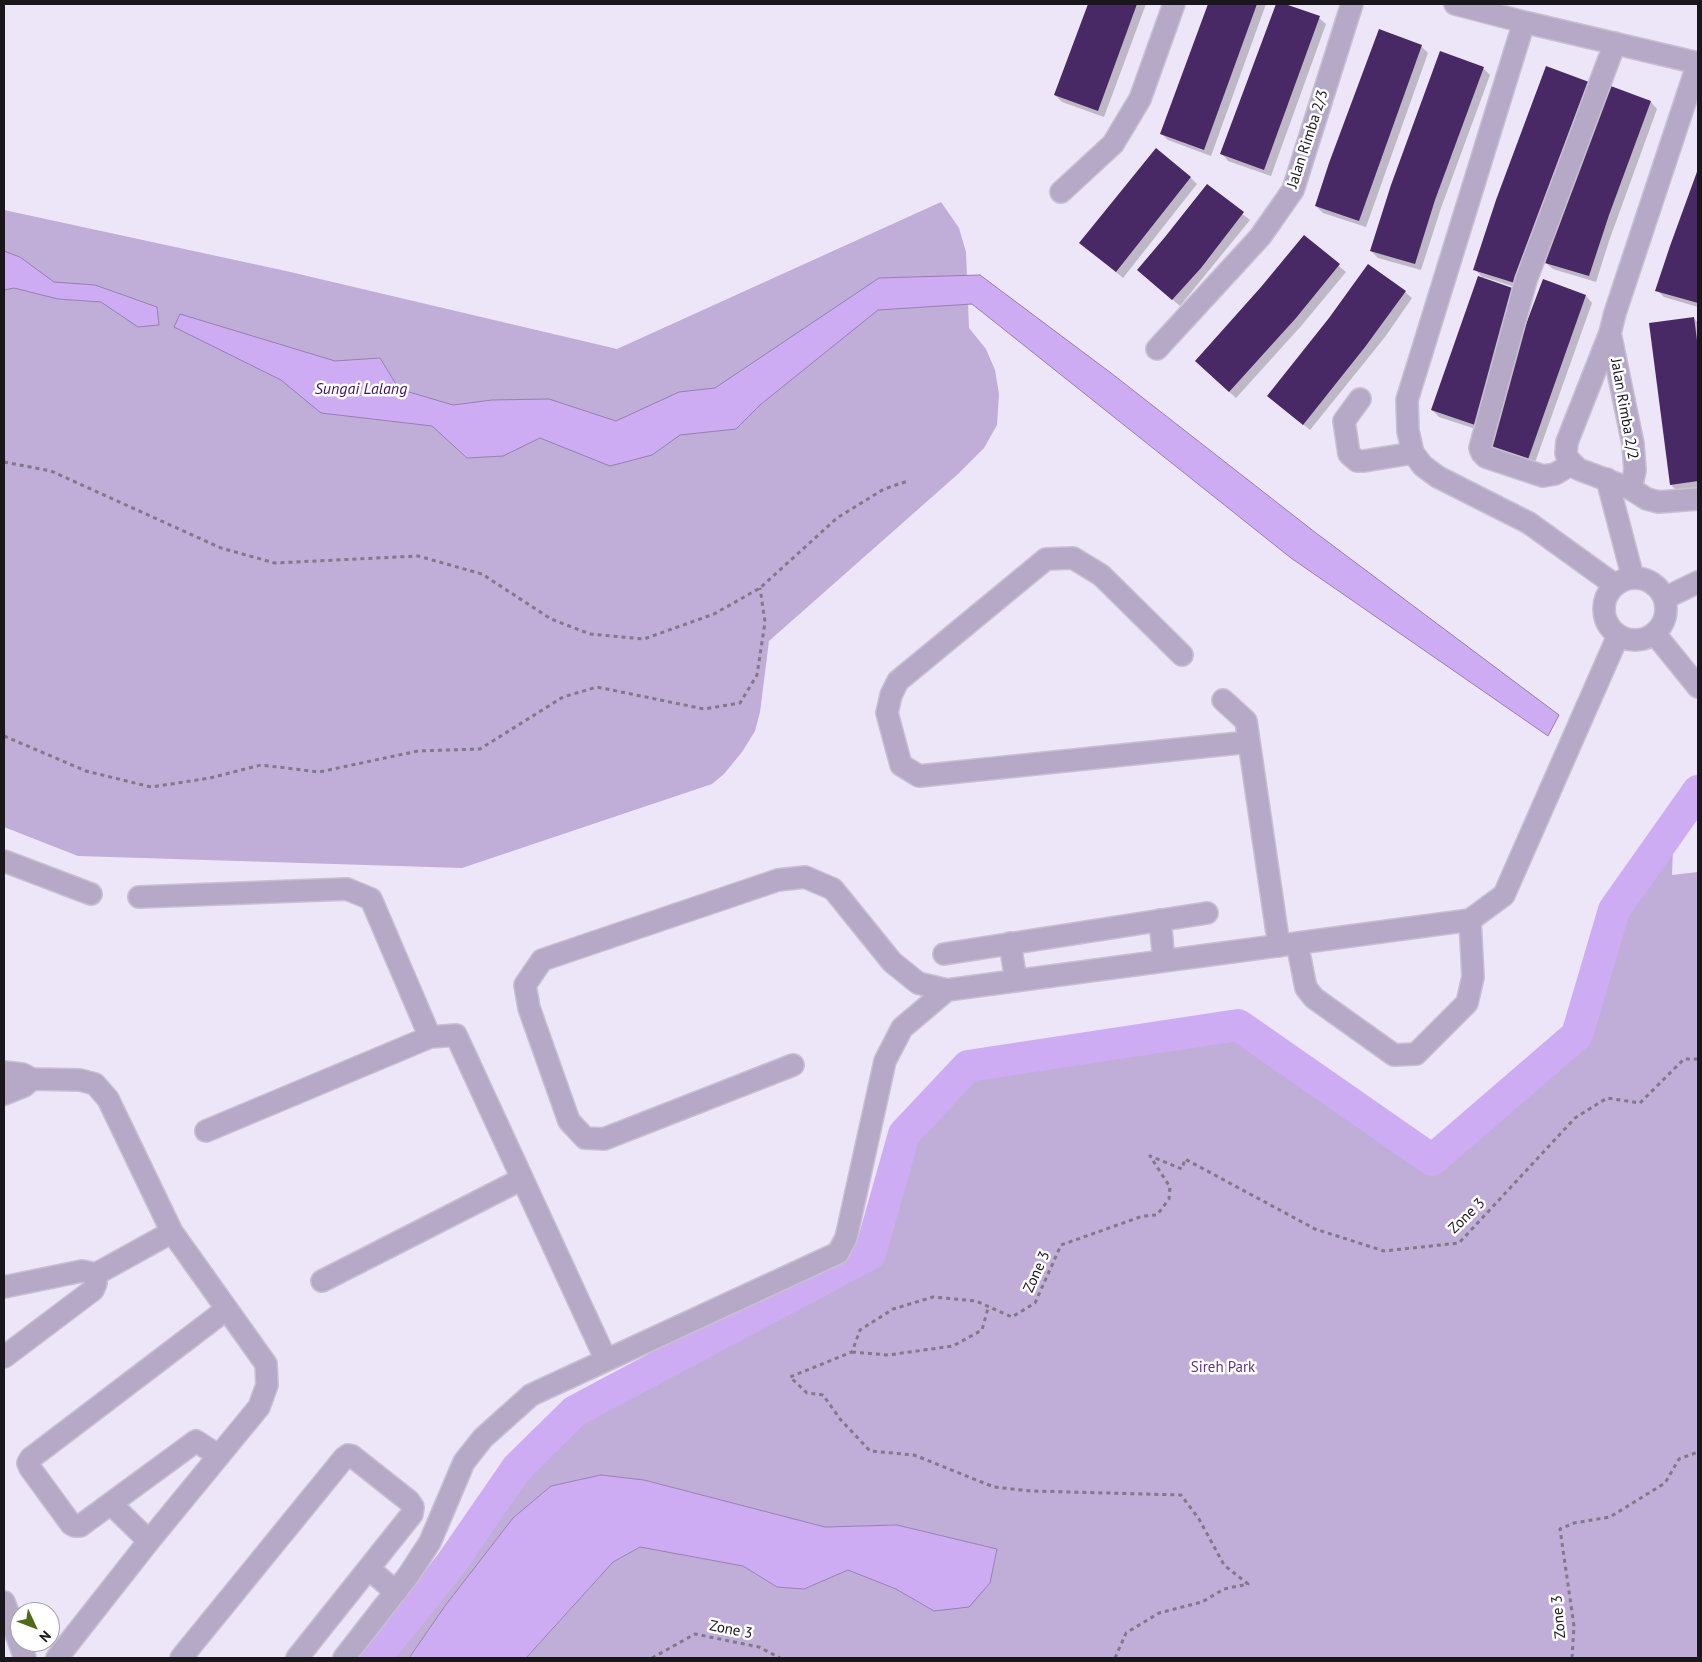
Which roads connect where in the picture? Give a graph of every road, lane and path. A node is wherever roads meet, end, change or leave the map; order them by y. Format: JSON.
{"nodes":[{"id":1,"x":1174,"y":4,"type":"edge"},
{"id":2,"x":1352,"y":4,"type":"edge"},
{"id":3,"x":1455,"y":4,"type":"edge"},
{"id":4,"x":1524,"y":22,"type":"junction"},
{"id":5,"x":1615,"y":43,"type":"junction"},
{"id":6,"x":1698,"y":63,"type":"edge"},
{"id":7,"x":1061,"y":192,"type":"dead end"},
{"id":8,"x":1610,"y":333,"type":"junction"},
{"id":9,"x":1157,"y":348,"type":"dead end"},
{"id":10,"x":1360,"y":399,"type":"dead end"},
{"id":11,"x":1413,"y":453,"type":"junction"},
{"id":12,"x":4,"y":462,"type":"edge"},
{"id":13,"x":1572,"y":464,"type":"junction"},
{"id":14,"x":1607,"y":479,"type":"junction"},
{"id":15,"x":908,"y":481,"type":"dead end"},
{"id":16,"x":1632,"y":489,"type":"junction"},
{"id":17,"x":1698,"y":499,"type":"edge"},
{"id":18,"x":1624,"y":582,"type":"junction"},
{"id":19,"x":1698,"y":582,"type":"edge"},
{"id":20,"x":760,"y":588,"type":"junction"},
{"id":21,"x":1664,"y":598,"type":"junction"},
{"id":22,"x":1655,"y":634,"type":"junction"},
{"id":23,"x":1618,"y":636,"type":"junction"},
{"id":24,"x":1182,"y":655,"type":"dead end"},
{"id":25,"x":1698,"y":688,"type":"edge"},
{"id":26,"x":1223,"y":700,"type":"dead end"},
{"id":27,"x":4,"y":736,"type":"edge"},
{"id":28,"x":1249,"y":742,"type":"junction"},
{"id":29,"x":4,"y":861,"type":"edge"},
{"id":30,"x":91,"y":894,"type":"dead end"},
{"id":31,"x":139,"y":897,"type":"dead end"},
{"id":32,"x":1207,"y":912,"type":"dead end"},
{"id":33,"x":1160,"y":920,"type":"junction"},
{"id":34,"x":1470,"y":920,"type":"junction"},
{"id":35,"x":1010,"y":943,"type":"junction"},
{"id":36,"x":1288,"y":944,"type":"junction"},
{"id":37,"x":944,"y":954,"type":"dead end"},
{"id":38,"x":1164,"y":961,"type":"junction"},
{"id":39,"x":1016,"y":981,"type":"junction"},
{"id":40,"x":947,"y":990,"type":"junction"},
{"id":41,"x":430,"y":1037,"type":"junction"},
{"id":42,"x":1698,"y":1059,"type":"edge"},
{"id":43,"x":793,"y":1065,"type":"dead end"},
{"id":44,"x":4,"y":1072,"type":"edge"},
{"id":45,"x":32,"y":1079,"type":"junction"},
{"id":46,"x":4,"y":1094,"type":"edge"},
{"id":47,"x":206,"y":1131,"type":"dead end"},
{"id":48,"x":522,"y":1179,"type":"junction"},
{"id":49,"x":172,"y":1232,"type":"junction"},
{"id":50,"x":96,"y":1274,"type":"junction"},
{"id":51,"x":322,"y":1281,"type":"dead end"},
{"id":52,"x":4,"y":1287,"type":"edge"},
{"id":53,"x":988,"y":1308,"type":"junction"},
{"id":54,"x":227,"y":1309,"type":"junction"},
{"id":55,"x":852,"y":1352,"type":"junction"},
{"id":56,"x":4,"y":1357,"type":"edge"},
{"id":57,"x":606,"y":1360,"type":"junction"},
{"id":58,"x":1698,"y":1452,"type":"edge"},
{"id":59,"x":218,"y":1456,"type":"junction"},
{"id":60,"x":111,"y":1504,"type":"junction"},
{"id":61,"x":148,"y":1541,"type":"junction"},
{"id":62,"x":369,"y":1569,"type":"junction"},
{"id":63,"x":396,"y":1592,"type":"junction"},
{"id":64,"x":4,"y":1602,"type":"edge"},
{"id":65,"x":25,"y":1658,"type":"edge"},
{"id":66,"x":57,"y":1658,"type":"edge"},
{"id":67,"x":181,"y":1658,"type":"edge"},
{"id":68,"x":298,"y":1658,"type":"edge"},
{"id":69,"x":344,"y":1658,"type":"edge"},
{"id":70,"x":652,"y":1658,"type":"edge"},
{"id":71,"x":780,"y":1658,"type":"edge"},
{"id":72,"x":1115,"y":1658,"type":"edge"},
{"id":73,"x":1572,"y":1658,"type":"edge"}],
"edges":[{"from":1,"to":7,"type":"street"},
{"from":2,"to":9,"type":"street","name":"Jalan Rimba 2/3"},
{"from":3,"to":4,"type":"street"},
{"from":4,"to":5,"type":"street"},
{"from":4,"to":11,"type":"street"},
{"from":5,"to":6,"type":"street"},
{"from":5,"to":13,"type":"street"},
{"from":6,"to":8,"type":"street","name":"Jalan Rimba 2/2"},
{"from":8,"to":13,"type":"street","name":"Jalan Rimba 2/2"},
{"from":8,"to":16,"type":"street","name":"Jalan Rimba 2/2"},
{"from":10,"to":11,"type":"street"},
{"from":11,"to":18,"type":"street"},
{"from":12,"to":20,"type":"path"},
{"from":13,"to":14,"type":"street"},
{"from":14,"to":16,"type":"street"},
{"from":14,"to":18,"type":"street"},
{"from":15,"to":20,"type":"path"},
{"from":16,"to":17,"type":"street"},
{"from":18,"to":21,"type":"street"},
{"from":18,"to":23,"type":"street"},
{"from":19,"to":21,"type":"street"},
{"from":20,"to":27,"type":"path"},
{"from":21,"to":22,"type":"street"},
{"from":22,"to":23,"type":"street"},
{"from":22,"to":25,"type":"street"},
{"from":23,"to":34,"type":"street"},
{"from":24,"to":28,"type":"street"},
{"from":26,"to":28,"type":"street"},
{"from":28,"to":36,"type":"street"},
{"from":29,"to":30,"type":"street"},
{"from":31,"to":41,"type":"street"},
{"from":32,"to":33,"type":"street"},
{"from":33,"to":35,"type":"street"},
{"from":33,"to":38,"type":"street"},
{"from":34,"to":36,"type":"street"},
{"from":34,"to":36,"type":"street"},
{"from":35,"to":37,"type":"street"},
{"from":35,"to":39,"type":"street"},
{"from":36,"to":38,"type":"street"},
{"from":38,"to":39,"type":"street"},
{"from":39,"to":40,"type":"street"},
{"from":40,"to":43,"type":"street"},
{"from":40,"to":57,"type":"street"},
{"from":41,"to":47,"type":"street"},
{"from":41,"to":48,"type":"street"},
{"from":42,"to":53,"type":"path","name":"Zone 3"},
{"from":44,"to":45,"type":"street"},
{"from":45,"to":46,"type":"street"},
{"from":45,"to":49,"type":"street"},
{"from":48,"to":51,"type":"street"},
{"from":48,"to":57,"type":"street"},
{"from":49,"to":50,"type":"street"},
{"from":49,"to":54,"type":"street"},
{"from":50,"to":52,"type":"street"},
{"from":50,"to":56,"type":"street"},
{"from":53,"to":55,"type":"path"},
{"from":53,"to":55,"type":"path","name":"Zone 3"},
{"from":54,"to":59,"type":"street"},
{"from":54,"to":60,"type":"street"},
{"from":55,"to":72,"type":"path"},
{"from":57,"to":63,"type":"street"},
{"from":58,"to":73,"type":"path","name":"Zone 3"},
{"from":59,"to":60,"type":"street"},
{"from":59,"to":61,"type":"street"},
{"from":60,"to":61,"type":"street"},
{"from":61,"to":66,"type":"street"},
{"from":62,"to":63,"type":"street"},
{"from":62,"to":67,"type":"street"},
{"from":62,"to":68,"type":"street"},
{"from":63,"to":69,"type":"street"},
{"from":64,"to":65,"type":"street"},
{"from":70,"to":71,"type":"path","name":"Zone 3"}]}
